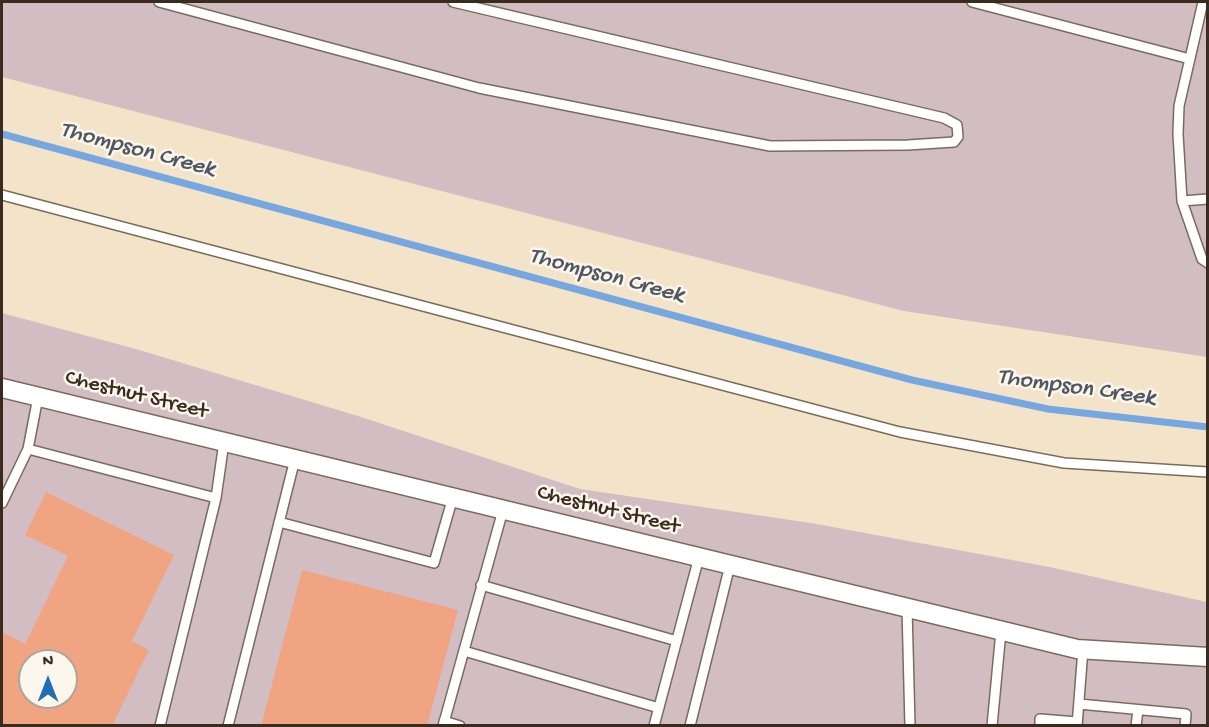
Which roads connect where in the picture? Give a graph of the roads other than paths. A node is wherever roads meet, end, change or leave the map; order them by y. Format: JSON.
{"nodes":[{"id":1,"x":159,"y":2,"type":"edge"},
{"id":2,"x":453,"y":2,"type":"edge"},
{"id":3,"x":972,"y":2,"type":"edge"},
{"id":4,"x":1203,"y":2,"type":"edge"},
{"id":5,"x":1190,"y":59,"type":"junction"},
{"id":6,"x":2,"y":195,"type":"edge"},
{"id":7,"x":1208,"y":199,"type":"edge"},
{"id":8,"x":1182,"y":201,"type":"junction"},
{"id":9,"x":1208,"y":263,"type":"edge"},
{"id":10,"x":2,"y":388,"type":"edge"},
{"id":11,"x":38,"y":396,"type":"junction"},
{"id":12,"x":224,"y":442,"type":"junction"},
{"id":13,"x":28,"y":449,"type":"junction"},
{"id":14,"x":295,"y":459,"type":"junction"},
{"id":15,"x":1208,"y":472,"type":"edge"},
{"id":16,"x":453,"y":497,"type":"junction"},
{"id":17,"x":216,"y":498,"type":"junction"},
{"id":18,"x":2,"y":503,"type":"edge"},
{"id":19,"x":503,"y":510,"type":"junction"},
{"id":20,"x":279,"y":522,"type":"junction"},
{"id":21,"x":699,"y":557,"type":"junction"},
{"id":22,"x":730,"y":565,"type":"junction"},
{"id":23,"x":481,"y":585,"type":"junction"},
{"id":24,"x":907,"y":608,"type":"junction"},
{"id":25,"x":1001,"y":631,"type":"junction"},
{"id":26,"x":677,"y":641,"type":"junction"},
{"id":27,"x":1083,"y":649,"type":"junction"},
{"id":28,"x":464,"y":651,"type":"junction"},
{"id":29,"x":1208,"y":657,"type":"edge"},
{"id":30,"x":1079,"y":704,"type":"junction"},
{"id":31,"x":659,"y":708,"type":"junction"},
{"id":32,"x":1138,"y":710,"type":"junction"},
{"id":33,"x":444,"y":723,"type":"edge"},
{"id":34,"x":1077,"y":724,"type":"edge"},
{"id":35,"x":160,"y":726,"type":"edge"},
{"id":36,"x":228,"y":726,"type":"edge"},
{"id":37,"x":460,"y":726,"type":"edge"},
{"id":38,"x":654,"y":726,"type":"edge"},
{"id":39,"x":690,"y":726,"type":"edge"},
{"id":40,"x":910,"y":726,"type":"edge"},
{"id":41,"x":992,"y":726,"type":"edge"},
{"id":42,"x":1040,"y":726,"type":"edge"},
{"id":43,"x":1137,"y":726,"type":"edge"},
{"id":44,"x":1185,"y":726,"type":"edge"}],
"edges":[{"from":1,"to":2,"type":"lane"},
{"from":3,"to":5,"type":"lane"},
{"from":4,"to":5,"type":"lane"},
{"from":5,"to":8,"type":"lane"},
{"from":6,"to":15,"type":"lane"},
{"from":7,"to":8,"type":"lane"},
{"from":8,"to":9,"type":"lane"},
{"from":10,"to":11,"type":"street","name":"Chestnut Street"},
{"from":11,"to":12,"type":"street","name":"Chestnut Street"},
{"from":11,"to":13,"type":"lane"},
{"from":12,"to":14,"type":"street","name":"Chestnut Street"},
{"from":12,"to":17,"type":"lane"},
{"from":13,"to":17,"type":"lane"},
{"from":13,"to":18,"type":"lane"},
{"from":14,"to":16,"type":"street","name":"Chestnut Street"},
{"from":14,"to":20,"type":"lane"},
{"from":16,"to":19,"type":"street","name":"Chestnut Street"},
{"from":16,"to":20,"type":"lane"},
{"from":17,"to":35,"type":"lane"},
{"from":19,"to":21,"type":"street","name":"Chestnut Street"},
{"from":19,"to":23,"type":"lane"},
{"from":20,"to":36,"type":"lane"},
{"from":21,"to":22,"type":"street","name":"Chestnut Street"},
{"from":21,"to":26,"type":"lane"},
{"from":22,"to":24,"type":"street","name":"Chestnut Street"},
{"from":22,"to":39,"type":"lane"},
{"from":23,"to":26,"type":"lane"},
{"from":23,"to":28,"type":"lane"},
{"from":24,"to":25,"type":"street","name":"Chestnut Street"},
{"from":24,"to":40,"type":"lane"},
{"from":25,"to":27,"type":"street","name":"Chestnut Street"},
{"from":25,"to":41,"type":"lane"},
{"from":26,"to":31,"type":"lane"},
{"from":27,"to":29,"type":"street","name":"Chestnut Street"},
{"from":27,"to":30,"type":"lane"},
{"from":28,"to":31,"type":"lane"},
{"from":28,"to":33,"type":"lane"},
{"from":30,"to":32,"type":"lane"},
{"from":30,"to":34,"type":"lane"},
{"from":31,"to":38,"type":"lane"},
{"from":32,"to":43,"type":"lane"},
{"from":32,"to":44,"type":"lane"},
{"from":33,"to":37,"type":"lane"},
{"from":34,"to":42,"type":"lane"}]}
